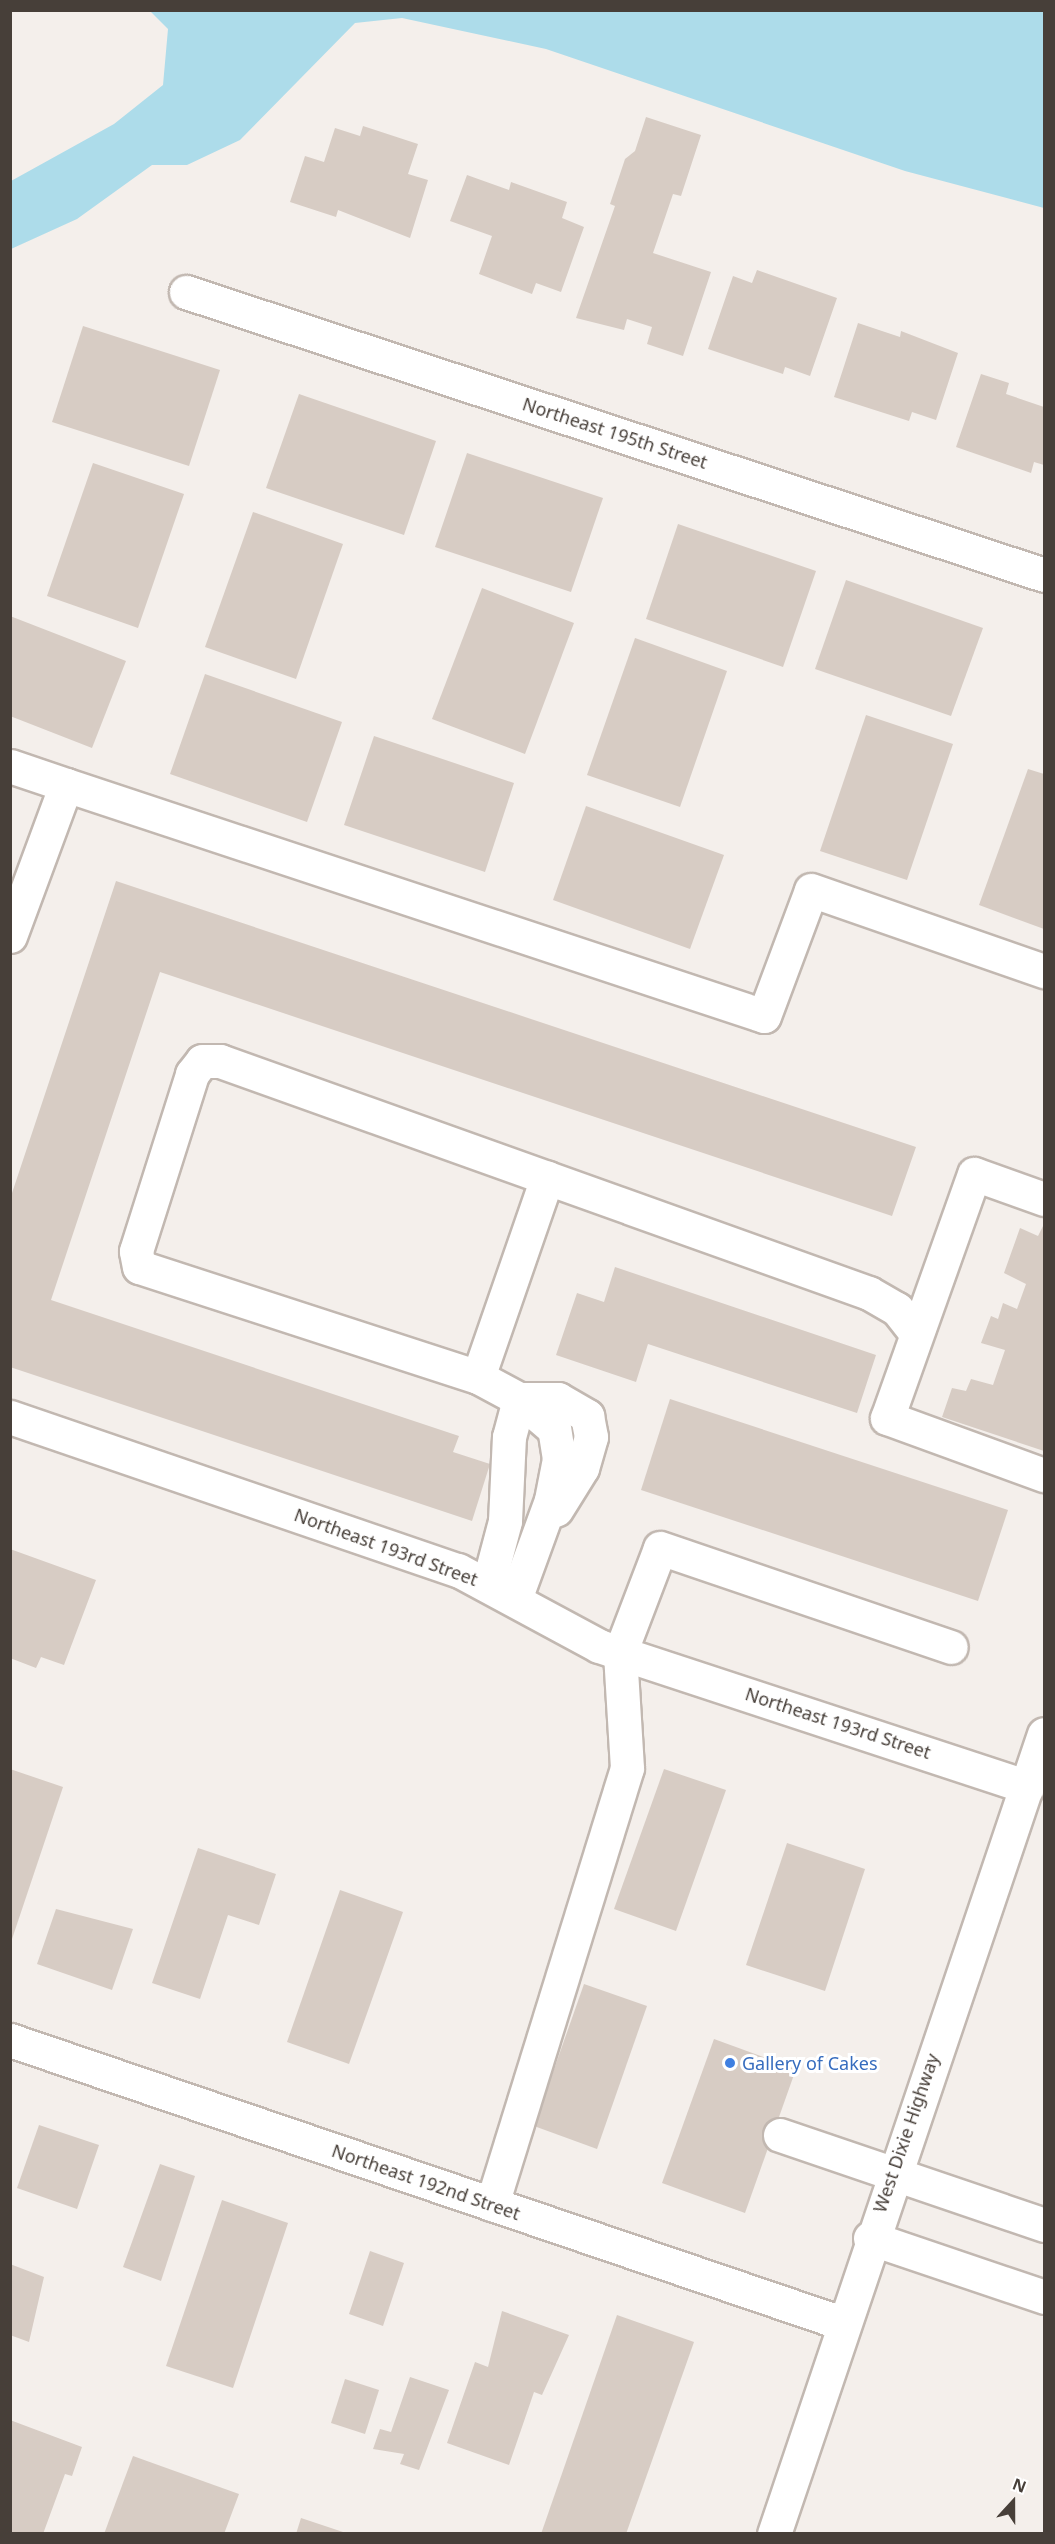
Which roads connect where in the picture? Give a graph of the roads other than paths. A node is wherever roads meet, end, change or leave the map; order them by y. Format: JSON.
{"nodes":[{"id":1,"x":186,"y":292,"type":"dead end"},
{"id":2,"x":1044,"y":575,"type":"edge"},
{"id":3,"x":10,"y":766,"type":"edge"},
{"id":4,"x":66,"y":785,"type":"junction"},
{"id":5,"x":10,"y":936,"type":"edge"},
{"id":6,"x":1044,"y":971,"type":"edge"},
{"id":7,"x":547,"y":1178,"type":"junction"},
{"id":8,"x":1044,"y":1199,"type":"edge"},
{"id":9,"x":915,"y":1332,"type":"junction"},
{"id":10,"x":478,"y":1377,"type":"junction"},
{"id":11,"x":519,"y":1399,"type":"junction"},
{"id":12,"x":10,"y":1417,"type":"edge"},
{"id":13,"x":1044,"y":1474,"type":"edge"},
{"id":14,"x":501,"y":1592,"type":"junction"},
{"id":15,"x":951,"y":1647,"type":"dead end"},
{"id":16,"x":620,"y":1653,"type":"junction"},
{"id":17,"x":1044,"y":1734,"type":"edge"},
{"id":18,"x":1027,"y":1787,"type":"junction"},
{"id":19,"x":10,"y":2040,"type":"edge"},
{"id":20,"x":780,"y":2135,"type":"dead end"},
{"id":21,"x":891,"y":2174,"type":"junction"},
{"id":22,"x":492,"y":2204,"type":"junction"},
{"id":23,"x":1044,"y":2225,"type":"edge"},
{"id":24,"x":870,"y":2238,"type":"junction"},
{"id":25,"x":1044,"y":2297,"type":"edge"},
{"id":26,"x":842,"y":2323,"type":"junction"},
{"id":27,"x":774,"y":2534,"type":"edge"}],
"edges":[{"from":1,"to":2,"type":"street","name":"Northeast 195th Street"},
{"from":3,"to":4,"type":"street"},
{"from":4,"to":5,"type":"street"},
{"from":4,"to":6,"type":"street"},
{"from":7,"to":9,"type":"street"},
{"from":7,"to":10,"type":"street"},
{"from":7,"to":10,"type":"street"},
{"from":8,"to":9,"type":"street"},
{"from":9,"to":13,"type":"street"},
{"from":10,"to":11,"type":"street"},
{"from":11,"to":14,"type":"street"},
{"from":11,"to":14,"type":"street"},
{"from":12,"to":14,"type":"street","name":"Northeast 193rd Street"},
{"from":14,"to":16,"type":"street","name":"Northeast 193rd Street"},
{"from":15,"to":16,"type":"street"},
{"from":16,"to":18,"type":"street","name":"Northeast 193rd Street"},
{"from":16,"to":22,"type":"street"},
{"from":17,"to":18,"type":"street","name":"West Dixie Highway"},
{"from":18,"to":21,"type":"street","name":"West Dixie Highway"},
{"from":19,"to":22,"type":"street","name":"Northeast 192nd Street"},
{"from":20,"to":21,"type":"street"},
{"from":21,"to":23,"type":"street"},
{"from":21,"to":24,"type":"street","name":"West Dixie Highway"},
{"from":22,"to":26,"type":"street","name":"Northeast 192nd Street"},
{"from":24,"to":25,"type":"street"},
{"from":24,"to":26,"type":"street","name":"West Dixie Highway"},
{"from":26,"to":27,"type":"street","name":"West Dixie Highway"}]}
